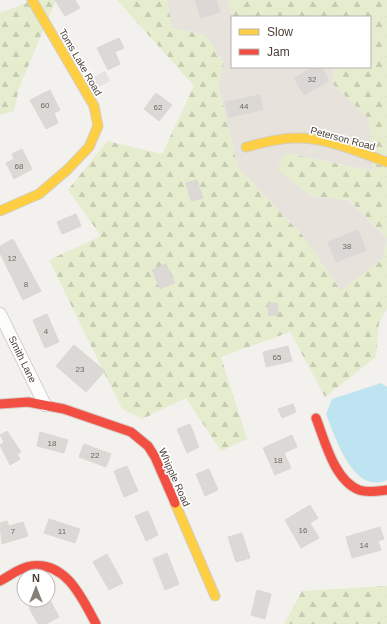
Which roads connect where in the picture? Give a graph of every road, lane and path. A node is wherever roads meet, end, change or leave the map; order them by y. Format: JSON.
{"nodes":[{"id":1,"x":32,"y":0,"type":"edge"},
{"id":2,"x":246,"y":147,"type":"dead end"},
{"id":3,"x":387,"y":162,"type":"edge"},
{"id":4,"x":0,"y":211,"type":"edge"},
{"id":5,"x":0,"y":314,"type":"edge"},
{"id":6,"x":0,"y":404,"type":"edge"},
{"id":7,"x":45,"y":405,"type":"junction"},
{"id":8,"x":316,"y":418,"type":"dead end"},
{"id":9,"x":387,"y":490,"type":"edge"},
{"id":10,"x":0,"y":581,"type":"edge"},
{"id":11,"x":215,"y":596,"type":"dead end"},
{"id":12,"x":96,"y":624,"type":"edge"}],
"edges":[{"from":1,"to":4,"type":"street","name":"Toms Lake Road"},
{"from":2,"to":3,"type":"street","name":"Peterson Road"},
{"from":5,"to":7,"type":"street","name":"Smith Lane"},
{"from":6,"to":7,"type":"street","name":"Whipple Road"},
{"from":7,"to":11,"type":"street","name":"Whipple Road"},
{"from":8,"to":9,"type":"street"},
{"from":10,"to":12,"type":"street"}]}
